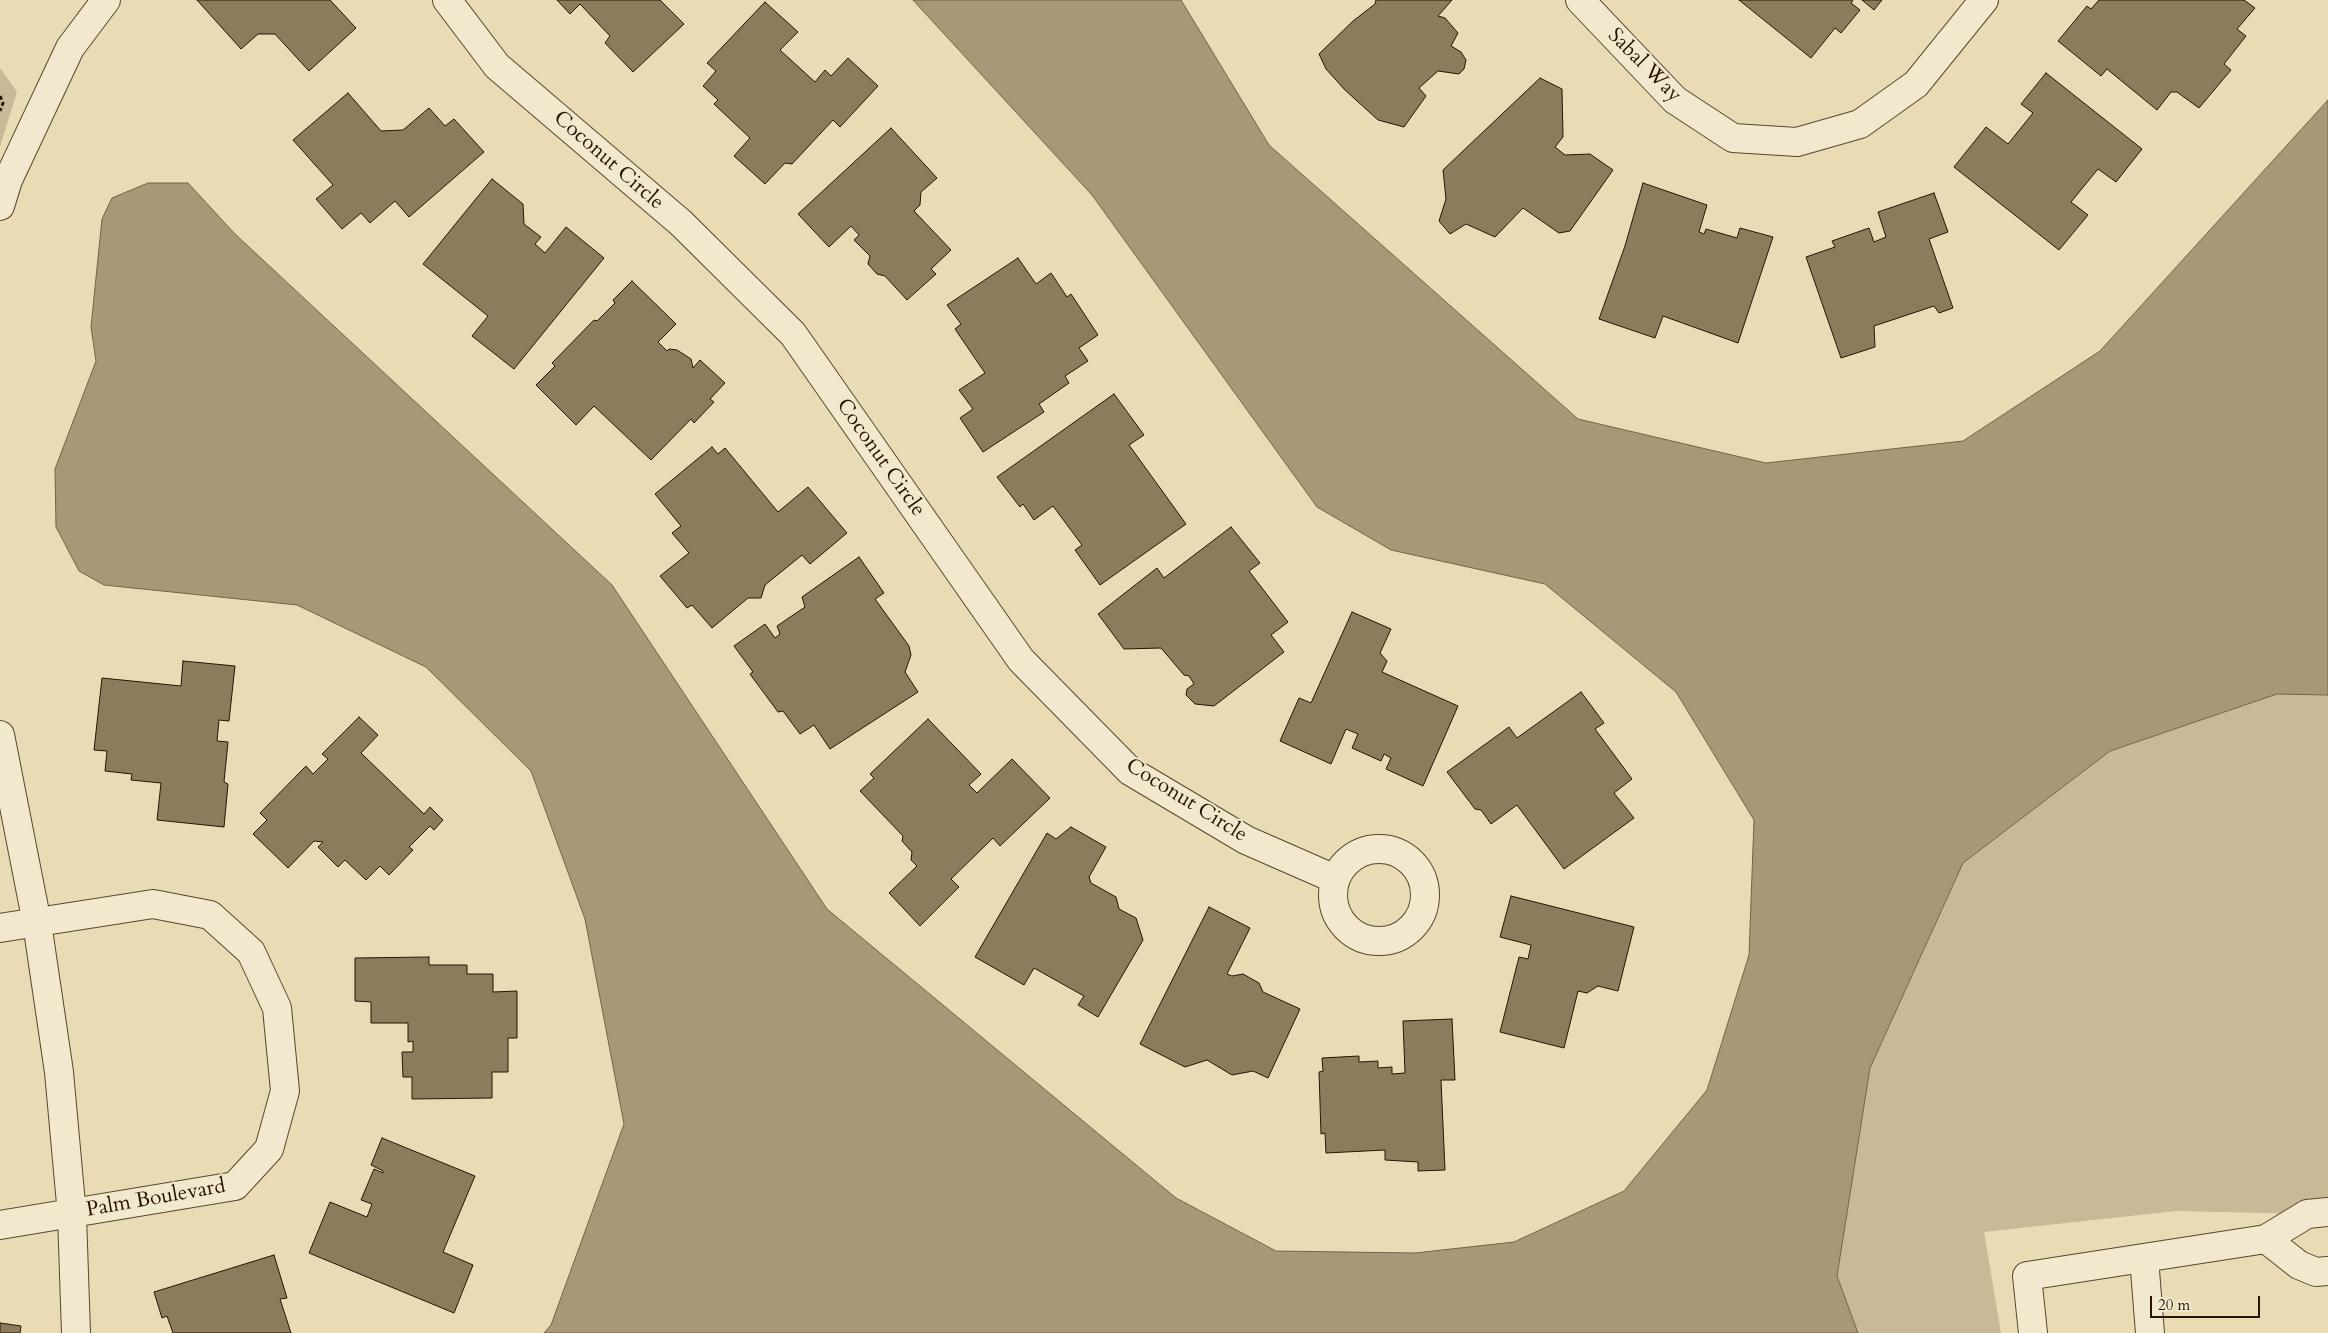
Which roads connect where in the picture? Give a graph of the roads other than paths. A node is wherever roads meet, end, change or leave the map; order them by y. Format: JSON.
{"nodes":[{"id":1,"x":106,"y":0,"type":"edge"},
{"id":2,"x":447,"y":0,"type":"edge"},
{"id":3,"x":1580,"y":0,"type":"edge"},
{"id":4,"x":1984,"y":0,"type":"edge"},
{"id":5,"x":0,"y":206,"type":"edge"},
{"id":6,"x":0,"y":735,"type":"edge"},
{"id":7,"x":1335,"y":879,"type":"dead end"},
{"id":8,"x":37,"y":923,"type":"junction"},
{"id":9,"x":0,"y":928,"type":"edge"},
{"id":10,"x":2328,"y":1212,"type":"edge"},
{"id":11,"x":72,"y":1215,"type":"junction"},
{"id":12,"x":0,"y":1226,"type":"edge"},
{"id":13,"x":2266,"y":1239,"type":"junction"},
{"id":14,"x":2144,"y":1258,"type":"junction"},
{"id":15,"x":2328,"y":1271,"type":"edge"},
{"id":16,"x":76,"y":1333,"type":"edge"},
{"id":17,"x":2033,"y":1333,"type":"edge"},
{"id":18,"x":2150,"y":1333,"type":"edge"}],
"edges":[{"from":1,"to":5,"type":"street"},
{"from":2,"to":7,"type":"street","name":"Coconut Circle"},
{"from":3,"to":4,"type":"street","name":"Sabal Way"},
{"from":6,"to":8,"type":"street","name":"Palm Boulevard"},
{"from":8,"to":9,"type":"street","name":"Palm Boulevard"},
{"from":8,"to":11,"type":"street","name":"Palm Boulevard"},
{"from":8,"to":11,"type":"street","name":"Palm Boulevard"},
{"from":10,"to":13,"type":"street"},
{"from":11,"to":12,"type":"street","name":"Palm Boulevard"},
{"from":11,"to":16,"type":"street","name":"Palm Boulevard"},
{"from":13,"to":14,"type":"street"},
{"from":13,"to":15,"type":"street"},
{"from":14,"to":17,"type":"street"},
{"from":14,"to":18,"type":"street"}]}
